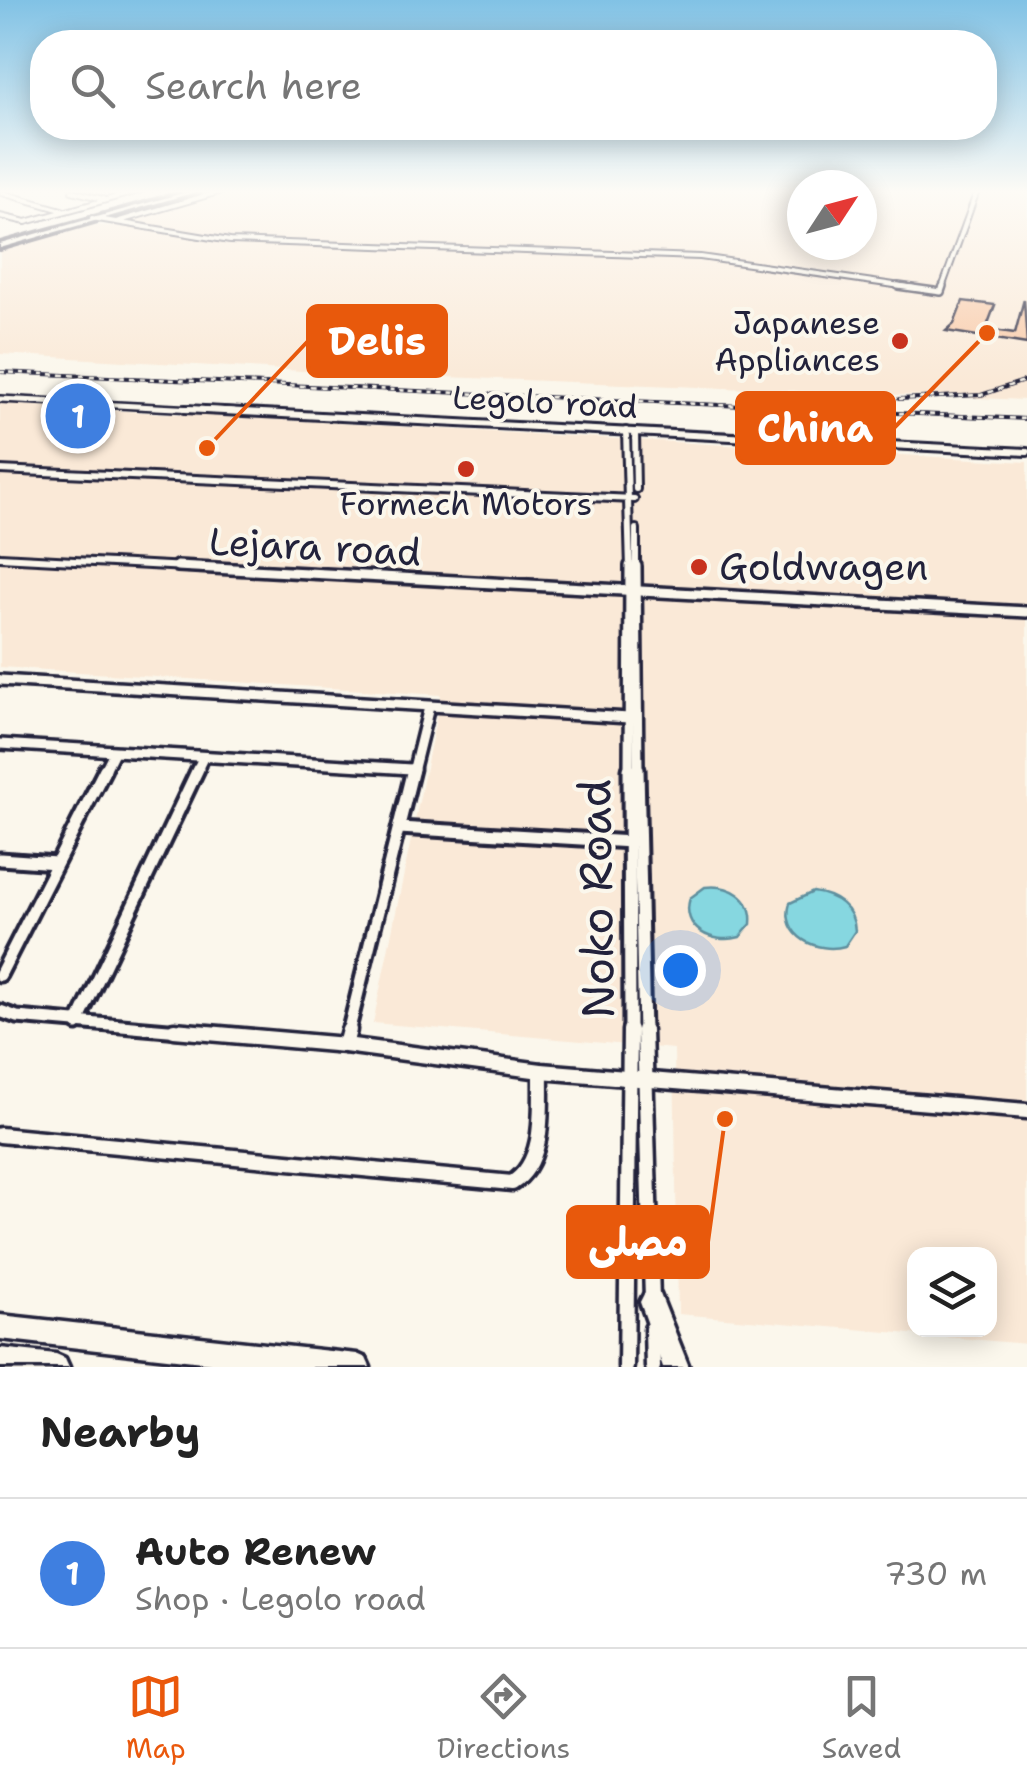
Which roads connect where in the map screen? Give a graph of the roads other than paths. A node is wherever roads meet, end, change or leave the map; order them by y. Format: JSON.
{"nodes":[{"id":1,"x":647,"y":255,"type":"edge"},
{"id":2,"x":954,"y":255,"type":"edge"},
{"id":3,"x":0,"y":400,"type":"edge"},
{"id":4,"x":631,"y":432,"type":"junction"},
{"id":5,"x":1024,"y":452,"type":"edge"},
{"id":6,"x":1027,"y":462,"type":"edge"},
{"id":7,"x":0,"y":470,"type":"edge"},
{"id":8,"x":634,"y":499,"type":"junction"},
{"id":9,"x":0,"y":557,"type":"edge"},
{"id":10,"x":632,"y":592,"type":"junction"},
{"id":11,"x":1027,"y":612,"type":"edge"},
{"id":12,"x":0,"y":680,"type":"edge"},
{"id":13,"x":429,"y":707,"type":"junction"},
{"id":14,"x":629,"y":718,"type":"junction"},
{"id":15,"x":0,"y":744,"type":"edge"},
{"id":16,"x":113,"y":754,"type":"junction"},
{"id":17,"x":204,"y":758,"type":"junction"},
{"id":18,"x":412,"y":768,"type":"junction"},
{"id":19,"x":399,"y":828,"type":"junction"},
{"id":20,"x":631,"y":842,"type":"junction"},
{"id":21,"x":0,"y":859,"type":"edge"},
{"id":22,"x":56,"y":862,"type":"junction"},
{"id":23,"x":0,"y":975,"type":"edge"},
{"id":24,"x":0,"y":1010,"type":"edge"},
{"id":25,"x":77,"y":1024,"type":"junction"},
{"id":26,"x":346,"y":1045,"type":"junction"},
{"id":27,"x":541,"y":1071,"type":"junction"},
{"id":28,"x":641,"y":1079,"type":"junction"},
{"id":29,"x":1027,"y":1111,"type":"edge"},
{"id":30,"x":0,"y":1135,"type":"edge"},
{"id":31,"x":652,"y":1302,"type":"junction"},
{"id":32,"x":0,"y":1326,"type":"edge"},
{"id":33,"x":0,"y":1360,"type":"edge"},
{"id":34,"x":56,"y":1367,"type":"edge"},
{"id":35,"x":357,"y":1367,"type":"edge"},
{"id":36,"x":626,"y":1367,"type":"edge"},
{"id":37,"x":653,"y":1367,"type":"edge"},
{"id":38,"x":676,"y":1367,"type":"edge"}],
"edges":[{"from":1,"to":2,"type":"street"},
{"from":3,"to":4,"type":"street","name":"Legolo road"},
{"from":4,"to":5,"type":"street","name":"Legolo road"},
{"from":4,"to":8,"type":"street"},
{"from":5,"to":6,"type":"street"},
{"from":7,"to":8,"type":"street"},
{"from":8,"to":10,"type":"street"},
{"from":9,"to":10,"type":"street","name":"Lejara road"},
{"from":10,"to":11,"type":"street","name":"Lejara road"},
{"from":10,"to":14,"type":"street","name":"Noko Road"},
{"from":10,"to":28,"type":"street"},
{"from":12,"to":13,"type":"street"},
{"from":13,"to":14,"type":"street"},
{"from":13,"to":18,"type":"street"},
{"from":14,"to":20,"type":"street","name":"Noko Road"},
{"from":15,"to":16,"type":"street"},
{"from":16,"to":17,"type":"street"},
{"from":16,"to":22,"type":"street"},
{"from":17,"to":18,"type":"street"},
{"from":17,"to":25,"type":"street"},
{"from":18,"to":19,"type":"street"},
{"from":19,"to":20,"type":"street"},
{"from":19,"to":26,"type":"street"},
{"from":20,"to":28,"type":"street","name":"Noko Road"},
{"from":21,"to":22,"type":"street"},
{"from":22,"to":23,"type":"street"},
{"from":24,"to":25,"type":"street"},
{"from":25,"to":26,"type":"street"},
{"from":26,"to":27,"type":"street"},
{"from":27,"to":28,"type":"street"},
{"from":27,"to":30,"type":"street"},
{"from":28,"to":29,"type":"street"},
{"from":28,"to":31,"type":"street"},
{"from":28,"to":36,"type":"street","name":"Noko Road"},
{"from":31,"to":37,"type":"street"},
{"from":31,"to":38,"type":"main road"},
{"from":32,"to":35,"type":"main road"},
{"from":33,"to":34,"type":"main road"}]}
